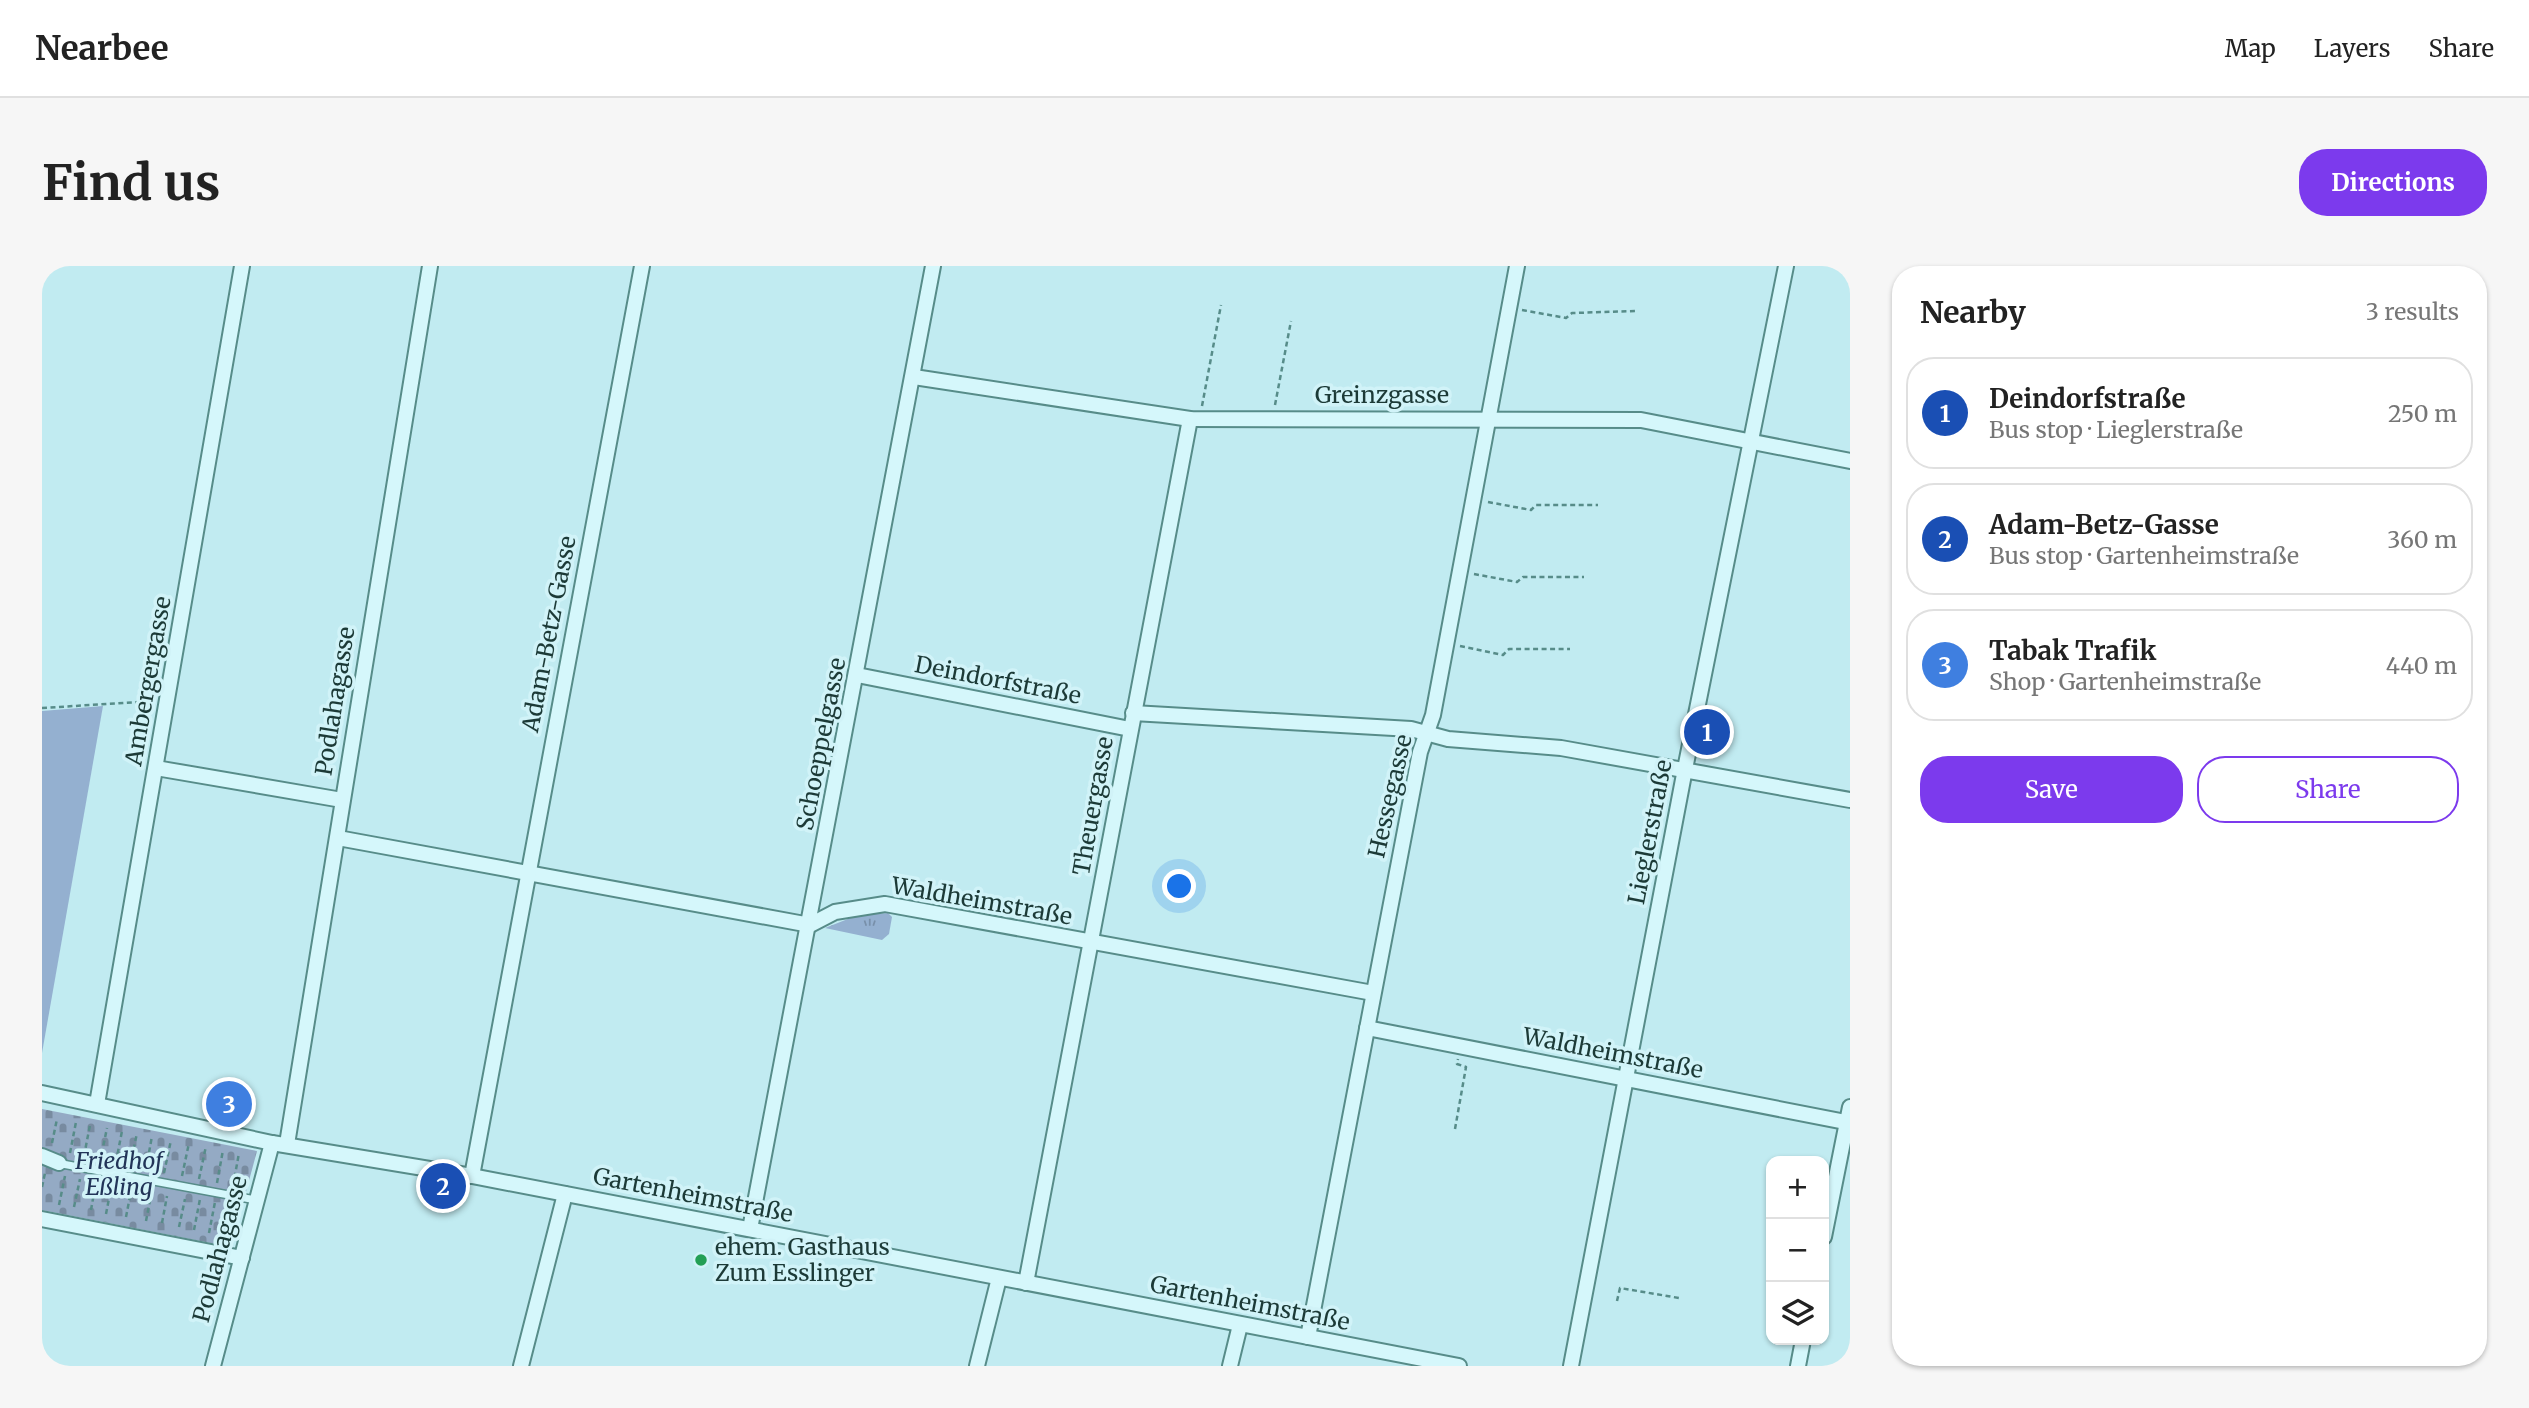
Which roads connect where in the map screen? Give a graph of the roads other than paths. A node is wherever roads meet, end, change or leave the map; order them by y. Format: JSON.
{"nodes":[{"id":1,"x":242,"y":266,"type":"edge"},
{"id":2,"x":430,"y":266,"type":"edge"},
{"id":3,"x":642,"y":266,"type":"edge"},
{"id":4,"x":933,"y":266,"type":"edge"},
{"id":5,"x":1517,"y":266,"type":"edge"},
{"id":6,"x":1786,"y":266,"type":"edge"},
{"id":7,"x":914,"y":377,"type":"junction"},
{"id":8,"x":1489,"y":418,"type":"junction"},
{"id":9,"x":1195,"y":419,"type":"junction"},
{"id":10,"x":1752,"y":440,"type":"junction"},
{"id":11,"x":1850,"y":461,"type":"edge"},
{"id":12,"x":857,"y":675,"type":"junction"},
{"id":13,"x":1133,"y":713,"type":"junction"},
{"id":14,"x":1130,"y":729,"type":"junction"},
{"id":15,"x":1428,"y":733,"type":"junction"},
{"id":16,"x":156,"y":768,"type":"junction"},
{"id":17,"x":1685,"y":769,"type":"junction"},
{"id":18,"x":342,"y":800,"type":"junction"},
{"id":19,"x":1850,"y":800,"type":"edge"},
{"id":20,"x":338,"y":838,"type":"junction"},
{"id":21,"x":527,"y":872,"type":"junction"},
{"id":22,"x":810,"y":925,"type":"junction"},
{"id":23,"x":1092,"y":943,"type":"junction"},
{"id":24,"x":1373,"y":993,"type":"junction"},
{"id":25,"x":1367,"y":1028,"type":"junction"},
{"id":26,"x":1625,"y":1079,"type":"junction"},
{"id":27,"x":42,"y":1093,"type":"edge"},
{"id":28,"x":97,"y":1104,"type":"junction"},
{"id":29,"x":1849,"y":1117,"type":"edge"},
{"id":30,"x":272,"y":1143,"type":"junction"},
{"id":31,"x":287,"y":1144,"type":"junction"},
{"id":32,"x":51,"y":1161,"type":"edge"},
{"id":33,"x":472,"y":1176,"type":"junction"},
{"id":34,"x":565,"y":1194,"type":"junction"},
{"id":35,"x":256,"y":1200,"type":"junction"},
{"id":36,"x":42,"y":1219,"type":"edge"},
{"id":37,"x":1828,"y":1219,"type":"edge"},
{"id":38,"x":750,"y":1229,"type":"junction"},
{"id":39,"x":242,"y":1258,"type":"junction"},
{"id":40,"x":999,"y":1278,"type":"junction"},
{"id":41,"x":1026,"y":1283,"type":"junction"},
{"id":42,"x":1240,"y":1325,"type":"junction"},
{"id":43,"x":1308,"y":1337,"type":"junction"},
{"id":44,"x":1802,"y":1345,"type":"edge"},
{"id":45,"x":213,"y":1366,"type":"edge"},
{"id":46,"x":521,"y":1366,"type":"edge"},
{"id":47,"x":977,"y":1366,"type":"edge"},
{"id":48,"x":1230,"y":1366,"type":"edge"},
{"id":49,"x":1459,"y":1366,"type":"edge"},
{"id":50,"x":1571,"y":1366,"type":"edge"},
{"id":51,"x":1798,"y":1366,"type":"edge"}],
"edges":[{"from":1,"to":16,"type":"street","name":"Ambergergasse"},
{"from":2,"to":18,"type":"street","name":"Podlahagasse"},
{"from":3,"to":21,"type":"street","name":"Adam-Betz-Gasse"},
{"from":4,"to":7,"type":"street","name":"Schoeppelgasse"},
{"from":5,"to":8,"type":"street","name":"Hessegasse"},
{"from":6,"to":10,"type":"street","name":"Lieglerstraße"},
{"from":7,"to":9,"type":"street","name":"Greinzgasse"},
{"from":7,"to":12,"type":"street","name":"Schoeppelgasse"},
{"from":8,"to":9,"type":"street","name":"Greinzgasse"},
{"from":8,"to":10,"type":"street","name":"Greinzgasse"},
{"from":8,"to":15,"type":"street","name":"Hessegasse"},
{"from":9,"to":13,"type":"street","name":"Theuergasse"},
{"from":10,"to":11,"type":"street","name":"Greinzgasse"},
{"from":10,"to":17,"type":"street","name":"Lieglerstraße"},
{"from":12,"to":14,"type":"street","name":"Deindorfstraße"},
{"from":12,"to":22,"type":"street","name":"Schoeppelgasse"},
{"from":13,"to":14,"type":"street","name":"Theuergasse"},
{"from":13,"to":15,"type":"street"},
{"from":14,"to":23,"type":"street","name":"Theuergasse"},
{"from":15,"to":17,"type":"street"},
{"from":15,"to":24,"type":"street","name":"Hessegasse"},
{"from":16,"to":18,"type":"street"},
{"from":16,"to":28,"type":"street","name":"Ambergergasse"},
{"from":17,"to":19,"type":"street"},
{"from":17,"to":26,"type":"street","name":"Lieglerstraße"},
{"from":18,"to":20,"type":"street","name":"Podlahagasse"},
{"from":20,"to":21,"type":"street"},
{"from":20,"to":31,"type":"street","name":"Podlahagasse"},
{"from":21,"to":22,"type":"street"},
{"from":21,"to":33,"type":"street","name":"Adam-Betz-Gasse"},
{"from":22,"to":23,"type":"street","name":"Waldheimstraße"},
{"from":22,"to":38,"type":"street","name":"Schoeppelgasse"},
{"from":23,"to":24,"type":"street","name":"Waldheimstraße"},
{"from":23,"to":41,"type":"street","name":"Theuergasse"},
{"from":24,"to":25,"type":"street","name":"Hessegasse"},
{"from":25,"to":26,"type":"street","name":"Waldheimstraße"},
{"from":25,"to":43,"type":"street","name":"Hessegasse"},
{"from":26,"to":29,"type":"street","name":"Waldheimstraße"},
{"from":26,"to":50,"type":"street","name":"Lieglerstraße"},
{"from":27,"to":28,"type":"street","name":"Gartenheimstraße"},
{"from":28,"to":30,"type":"street","name":"Gartenheimstraße"},
{"from":29,"to":37,"type":"street"},
{"from":30,"to":31,"type":"street","name":"Gartenheimstraße"},
{"from":30,"to":35,"type":"street","name":"Podlahagasse"},
{"from":31,"to":33,"type":"street","name":"Gartenheimstraße"},
{"from":32,"to":35,"type":"lane"},
{"from":33,"to":34,"type":"street","name":"Gartenheimstraße"},
{"from":34,"to":38,"type":"street","name":"Gartenheimstraße"},
{"from":34,"to":46,"type":"street"},
{"from":35,"to":39,"type":"street","name":"Podlahagasse"},
{"from":36,"to":39,"type":"street"},
{"from":38,"to":40,"type":"street","name":"Gartenheimstraße"},
{"from":39,"to":45,"type":"street","name":"Podlahagasse"},
{"from":40,"to":41,"type":"street","name":"Gartenheimstraße"},
{"from":40,"to":47,"type":"street"},
{"from":41,"to":42,"type":"street","name":"Gartenheimstraße"},
{"from":42,"to":43,"type":"street","name":"Gartenheimstraße"},
{"from":42,"to":48,"type":"street"},
{"from":43,"to":49,"type":"street","name":"Gartenheimstraße"},
{"from":44,"to":51,"type":"street"}]}
